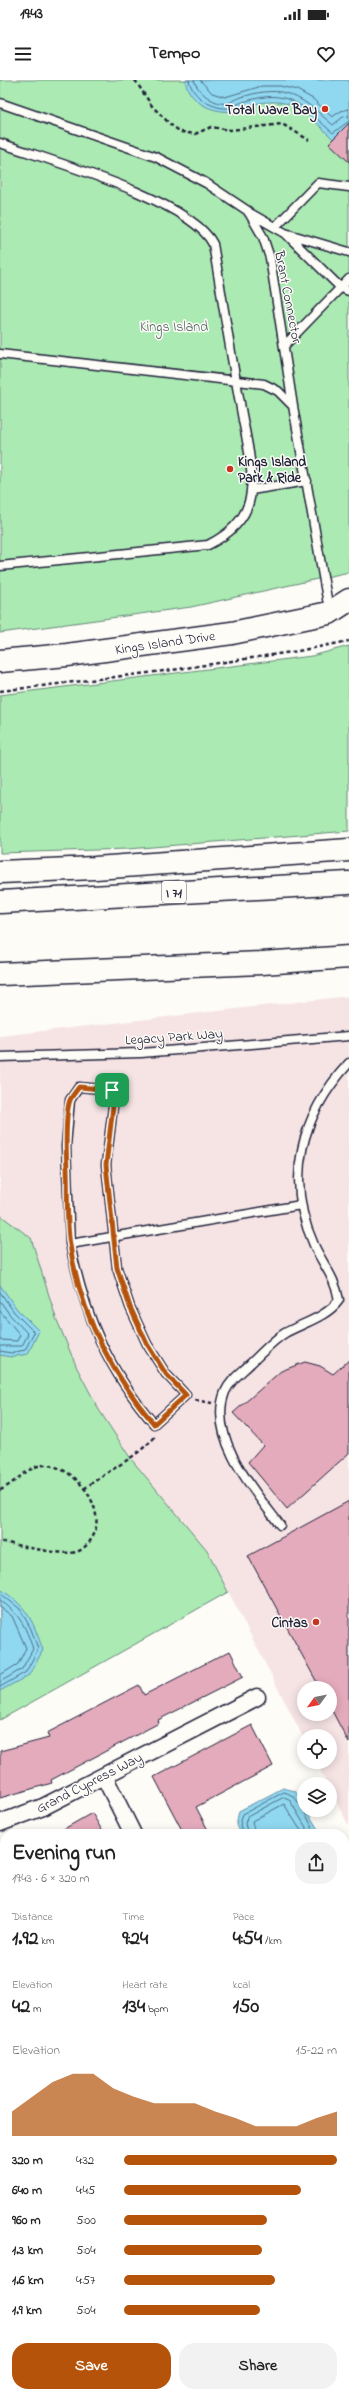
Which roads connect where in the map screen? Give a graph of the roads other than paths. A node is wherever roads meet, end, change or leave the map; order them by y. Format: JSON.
{"nodes":[{"id":1,"x":0,"y":103,"type":"edge"},
{"id":2,"x":0,"y":143,"type":"edge"},
{"id":3,"x":349,"y":187,"type":"edge"},
{"id":4,"x":248,"y":211,"type":"junction"},
{"id":5,"x":276,"y":228,"type":"junction"},
{"id":6,"x":285,"y":233,"type":"junction"},
{"id":7,"x":348,"y":252,"type":"edge"},
{"id":8,"x":349,"y":279,"type":"edge"},
{"id":9,"x":345,"y":289,"type":"edge"},
{"id":10,"x":285,"y":345,"type":"junction"},
{"id":11,"x":0,"y":354,"type":"edge"},
{"id":12,"x":236,"y":379,"type":"junction"},
{"id":13,"x":293,"y":406,"type":"junction"},
{"id":14,"x":307,"y":481,"type":"junction"},
{"id":15,"x":251,"y":490,"type":"junction"},
{"id":16,"x":0,"y":566,"type":"edge"},
{"id":17,"x":349,"y":600,"type":"edge"},
{"id":18,"x":339,"y":614,"type":"edge"},
{"id":19,"x":0,"y":661,"type":"edge"},
{"id":20,"x":349,"y":850,"type":"edge"},
{"id":21,"x":0,"y":872,"type":"edge"},
{"id":22,"x":349,"y":883,"type":"edge"},
{"id":23,"x":0,"y":902,"type":"edge"},
{"id":24,"x":349,"y":957,"type":"edge"},
{"id":25,"x":0,"y":974,"type":"edge"},
{"id":26,"x":349,"y":1036,"type":"edge"},
{"id":27,"x":0,"y":1057,"type":"edge"},
{"id":28,"x":349,"y":1063,"type":"edge"},
{"id":29,"x":301,"y":1205,"type":"junction"},
{"id":30,"x":114,"y":1237,"type":"junction"},
{"id":31,"x":70,"y":1244,"type":"junction"},
{"id":32,"x":280,"y":1525,"type":"dead end"},
{"id":33,"x":257,"y":1698,"type":"dead end"},
{"id":34,"x":104,"y":1776,"type":"junction"},
{"id":35,"x":0,"y":1823,"type":"edge"},
{"id":36,"x":131,"y":1829,"type":"edge"}],
"edges":[{"from":1,"to":4,"type":"lane","name":"Brant Connector"},
{"from":2,"to":12,"type":"lane"},
{"from":3,"to":5,"type":"lane"},
{"from":4,"to":5,"type":"lane"},
{"from":4,"to":10,"type":"lane","name":"Brant Connector"},
{"from":5,"to":6,"type":"lane"},
{"from":6,"to":7,"type":"lane"},
{"from":6,"to":9,"type":"lane"},
{"from":8,"to":9,"type":"lane"},
{"from":9,"to":10,"type":"lane"},
{"from":10,"to":13,"type":"lane","name":"Brant Connector"},
{"from":11,"to":12,"type":"lane"},
{"from":12,"to":13,"type":"lane"},
{"from":12,"to":15,"type":"lane"},
{"from":13,"to":14,"type":"lane","name":"Brant Connector"},
{"from":14,"to":15,"type":"lane"},
{"from":14,"to":18,"type":"lane","name":"Brant Connector"},
{"from":15,"to":16,"type":"lane"},
{"from":17,"to":18,"type":"main road","name":"Kings Island Drive"},
{"from":18,"to":19,"type":"main road","name":"Kings Island Drive"},
{"from":20,"to":21,"type":"main road"},
{"from":22,"to":23,"type":"main road","number":"I 71"},
{"from":24,"to":25,"type":"main road"},
{"from":26,"to":27,"type":"lane","name":"Legacy Park Way"},
{"from":28,"to":29,"type":"lane"},
{"from":29,"to":30,"type":"lane"},
{"from":29,"to":32,"type":"lane"},
{"from":30,"to":31,"type":"lane"},
{"from":30,"to":31,"type":"lane"},
{"from":30,"to":31,"type":"lane"},
{"from":33,"to":34,"type":"street","name":"Grand Cypress Way"},
{"from":34,"to":35,"type":"street","name":"Grand Cypress Way"},
{"from":34,"to":36,"type":"street"}]}
